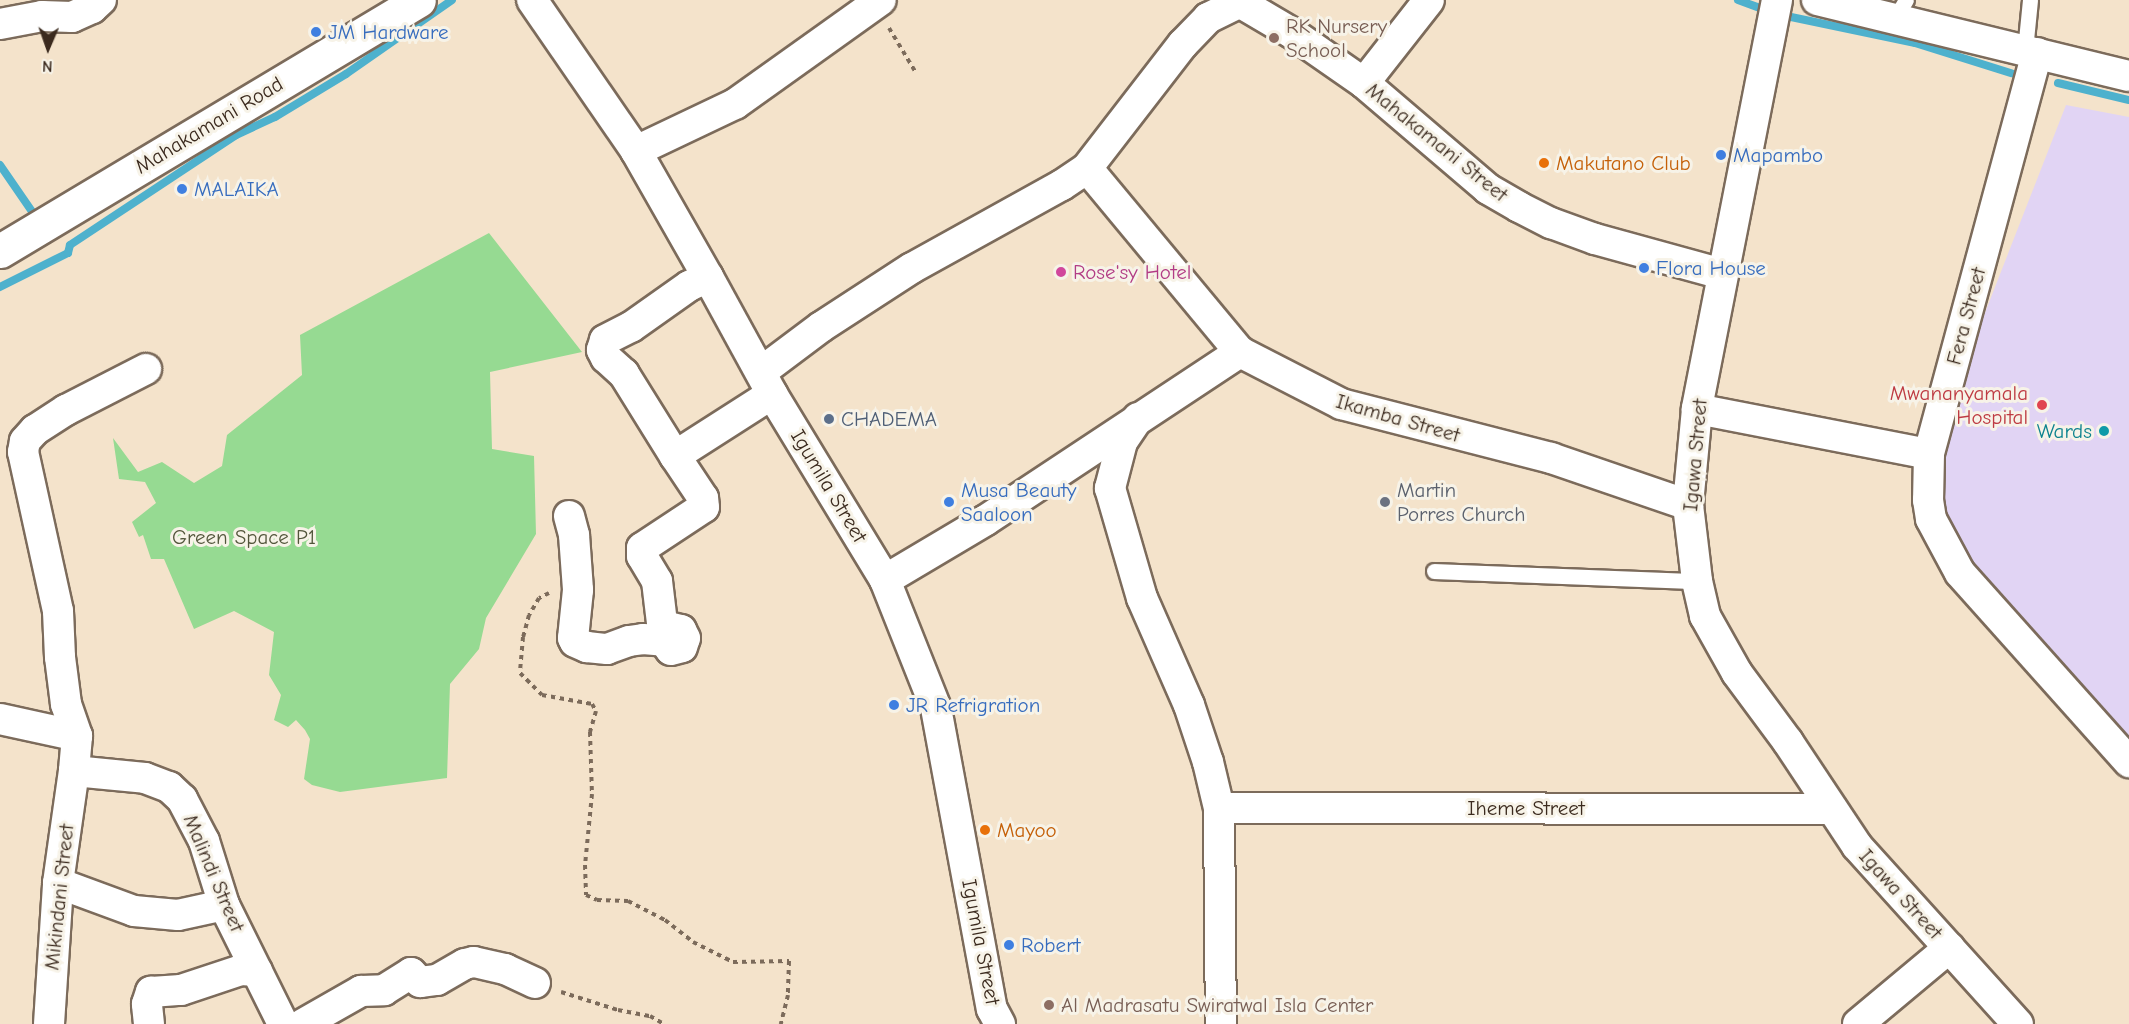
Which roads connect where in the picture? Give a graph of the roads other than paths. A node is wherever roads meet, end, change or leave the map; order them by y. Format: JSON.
{"nodes":[{"id":1,"x":101,"y":0,"type":"edge"},
{"id":2,"x":419,"y":0,"type":"edge"},
{"id":3,"x":532,"y":0,"type":"edge"},
{"id":4,"x":1429,"y":0,"type":"edge"},
{"id":5,"x":1777,"y":0,"type":"edge"},
{"id":6,"x":1817,"y":0,"type":"edge"},
{"id":7,"x":2030,"y":0,"type":"edge"},
{"id":8,"x":1237,"y":1,"type":"edge"},
{"id":9,"x":878,"y":2,"type":"edge"},
{"id":10,"x":1900,"y":9,"type":"edge"},
{"id":11,"x":0,"y":24,"type":"edge"},
{"id":12,"x":2031,"y":51,"type":"junction"},
{"id":13,"x":2129,"y":76,"type":"edge"},
{"id":14,"x":1364,"y":83,"type":"junction"},
{"id":15,"x":636,"y":151,"type":"junction"},
{"id":16,"x":1087,"y":168,"type":"junction"},
{"id":17,"x":0,"y":251,"type":"edge"},
{"id":18,"x":1722,"y":274,"type":"junction"},
{"id":19,"x":708,"y":277,"type":"junction"},
{"id":20,"x":1240,"y":352,"type":"junction"},
{"id":21,"x":146,"y":369,"type":"dead end"},
{"id":22,"x":767,"y":383,"type":"junction"},
{"id":23,"x":1697,"y":409,"type":"junction"},
{"id":24,"x":1138,"y":418,"type":"junction"},
{"id":25,"x":1929,"y":454,"type":"junction"},
{"id":26,"x":675,"y":456,"type":"junction"},
{"id":27,"x":1688,"y":505,"type":"junction"},
{"id":28,"x":569,"y":516,"type":"dead end"},
{"id":29,"x":1434,"y":571,"type":"dead end"},
{"id":30,"x":885,"y":580,"type":"junction"},
{"id":31,"x":1697,"y":581,"type":"junction"},
{"id":32,"x":0,"y":719,"type":"edge"},
{"id":33,"x":77,"y":736,"type":"junction"},
{"id":34,"x":2129,"y":762,"type":"edge"},
{"id":35,"x":74,"y":771,"type":"junction"},
{"id":36,"x":1219,"y":808,"type":"junction"},
{"id":37,"x":1832,"y":809,"type":"junction"},
{"id":38,"x":58,"y":883,"type":"junction"},
{"id":39,"x":224,"y":905,"type":"junction"},
{"id":40,"x":1949,"y":948,"type":"junction"},
{"id":41,"x":257,"y":970,"type":"junction"},
{"id":42,"x":535,"y":983,"type":"road end"},
{"id":43,"x":49,"y":1024,"type":"edge"},
{"id":44,"x":149,"y":1024,"type":"edge"},
{"id":45,"x":283,"y":1024,"type":"edge"},
{"id":46,"x":303,"y":1024,"type":"edge"},
{"id":47,"x":1000,"y":1024,"type":"edge"},
{"id":48,"x":1221,"y":1024,"type":"edge"},
{"id":49,"x":1858,"y":1024,"type":"edge"},
{"id":50,"x":2018,"y":1024,"type":"edge"}],
"edges":[{"from":1,"to":11,"type":"street"},
{"from":2,"to":17,"type":"street","name":"Mahakamani Road"},
{"from":3,"to":15,"type":"street","name":"Igumila Street"},
{"from":4,"to":14,"type":"street"},
{"from":5,"to":18,"type":"street","name":"Igawa Street"},
{"from":6,"to":10,"type":"street"},
{"from":7,"to":12,"type":"lane"},
{"from":8,"to":14,"type":"street","name":"Mahakamani Street"},
{"from":8,"to":16,"type":"street"},
{"from":9,"to":15,"type":"street"},
{"from":10,"to":12,"type":"street"},
{"from":12,"to":13,"type":"street"},
{"from":12,"to":25,"type":"street","name":"Fera Street"},
{"from":14,"to":18,"type":"street","name":"Mahakamani Street"},
{"from":15,"to":19,"type":"street","name":"Igumila Street"},
{"from":16,"to":20,"type":"street","name":"Ikamba Street"},
{"from":16,"to":22,"type":"street"},
{"from":18,"to":23,"type":"street","name":"Igawa Street"},
{"from":19,"to":22,"type":"street","name":"Igumila Street"},
{"from":19,"to":26,"type":"street"},
{"from":20,"to":24,"type":"street"},
{"from":20,"to":27,"type":"street","name":"Ikamba Street"},
{"from":21,"to":33,"type":"street"},
{"from":22,"to":26,"type":"street"},
{"from":22,"to":30,"type":"street","name":"Igumila Street"},
{"from":23,"to":25,"type":"street"},
{"from":23,"to":27,"type":"street","name":"Igawa Street"},
{"from":24,"to":30,"type":"street"},
{"from":24,"to":36,"type":"street"},
{"from":25,"to":34,"type":"street","name":"Fera Street"},
{"from":26,"to":28,"type":"street"},
{"from":27,"to":31,"type":"street","name":"Igawa Street"},
{"from":29,"to":31,"type":"lane"},
{"from":30,"to":47,"type":"street","name":"Igumila Street"},
{"from":31,"to":37,"type":"street","name":"Igawa Street"},
{"from":32,"to":33,"type":"street"},
{"from":33,"to":35,"type":"street"},
{"from":35,"to":38,"type":"street","name":"Mikindani Street"},
{"from":35,"to":39,"type":"street","name":"Malindi Street"},
{"from":36,"to":37,"type":"street","name":"Iheme Street"},
{"from":36,"to":48,"type":"street"},
{"from":37,"to":40,"type":"street","name":"Igawa Street"},
{"from":38,"to":39,"type":"street"},
{"from":38,"to":43,"type":"street","name":"Mikindani Street"},
{"from":39,"to":41,"type":"street","name":"Malindi Street"},
{"from":40,"to":49,"type":"street"},
{"from":40,"to":50,"type":"street","name":"Igawa Street"},
{"from":41,"to":44,"type":"street"},
{"from":41,"to":45,"type":"street","name":"Malindi Street"},
{"from":42,"to":46,"type":"street"}]}
